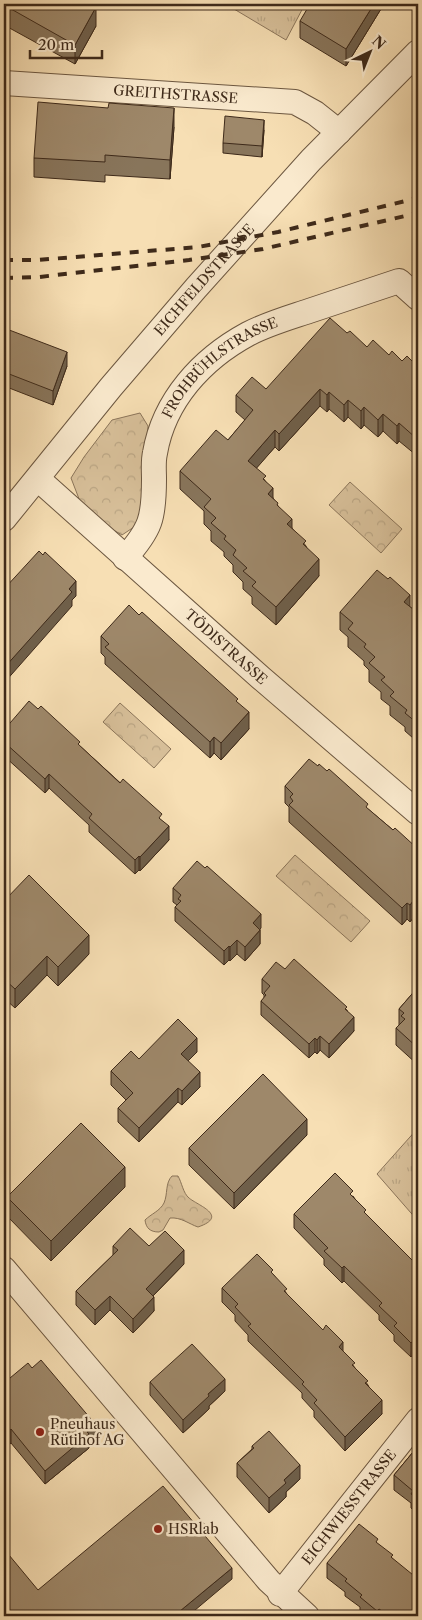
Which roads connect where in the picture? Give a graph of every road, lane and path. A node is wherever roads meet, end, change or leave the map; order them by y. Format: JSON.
{"nodes":[{"id":1,"x":418,"y":52,"type":"edge"},
{"id":2,"x":4,"y":83,"type":"edge"},
{"id":3,"x":339,"y":132,"type":"junction"},
{"id":4,"x":418,"y":298,"type":"edge"},
{"id":5,"x":38,"y":479,"type":"junction"},
{"id":6,"x":4,"y":519,"type":"edge"},
{"id":7,"x":125,"y":558,"type":"junction"},
{"id":8,"x":418,"y":813,"type":"edge"},
{"id":9,"x":4,"y":1269,"type":"edge"},
{"id":10,"x":418,"y":1420,"type":"edge"},
{"id":11,"x":280,"y":1594,"type":"junction"},
{"id":12,"x":306,"y":1616,"type":"edge"}],
"edges":[{"from":1,"to":3,"type":"street","name":"EICHFELDSTRASSE"},
{"from":2,"to":3,"type":"street","name":"GREITHSTRASSE"},
{"from":3,"to":5,"type":"street","name":"EICHFELDSTRASSE"},
{"from":4,"to":7,"type":"street","name":"FROHBÜHLSTRASSE"},
{"from":5,"to":6,"type":"street","name":"EICHFELDSTRASSE"},
{"from":5,"to":7,"type":"street","name":"TÖDISTRASSE"},
{"from":7,"to":8,"type":"street","name":"TÖDISTRASSE"},
{"from":9,"to":11,"type":"street"},
{"from":10,"to":11,"type":"street","name":"EICHWIESSTRASSE"},
{"from":11,"to":12,"type":"street"}]}
